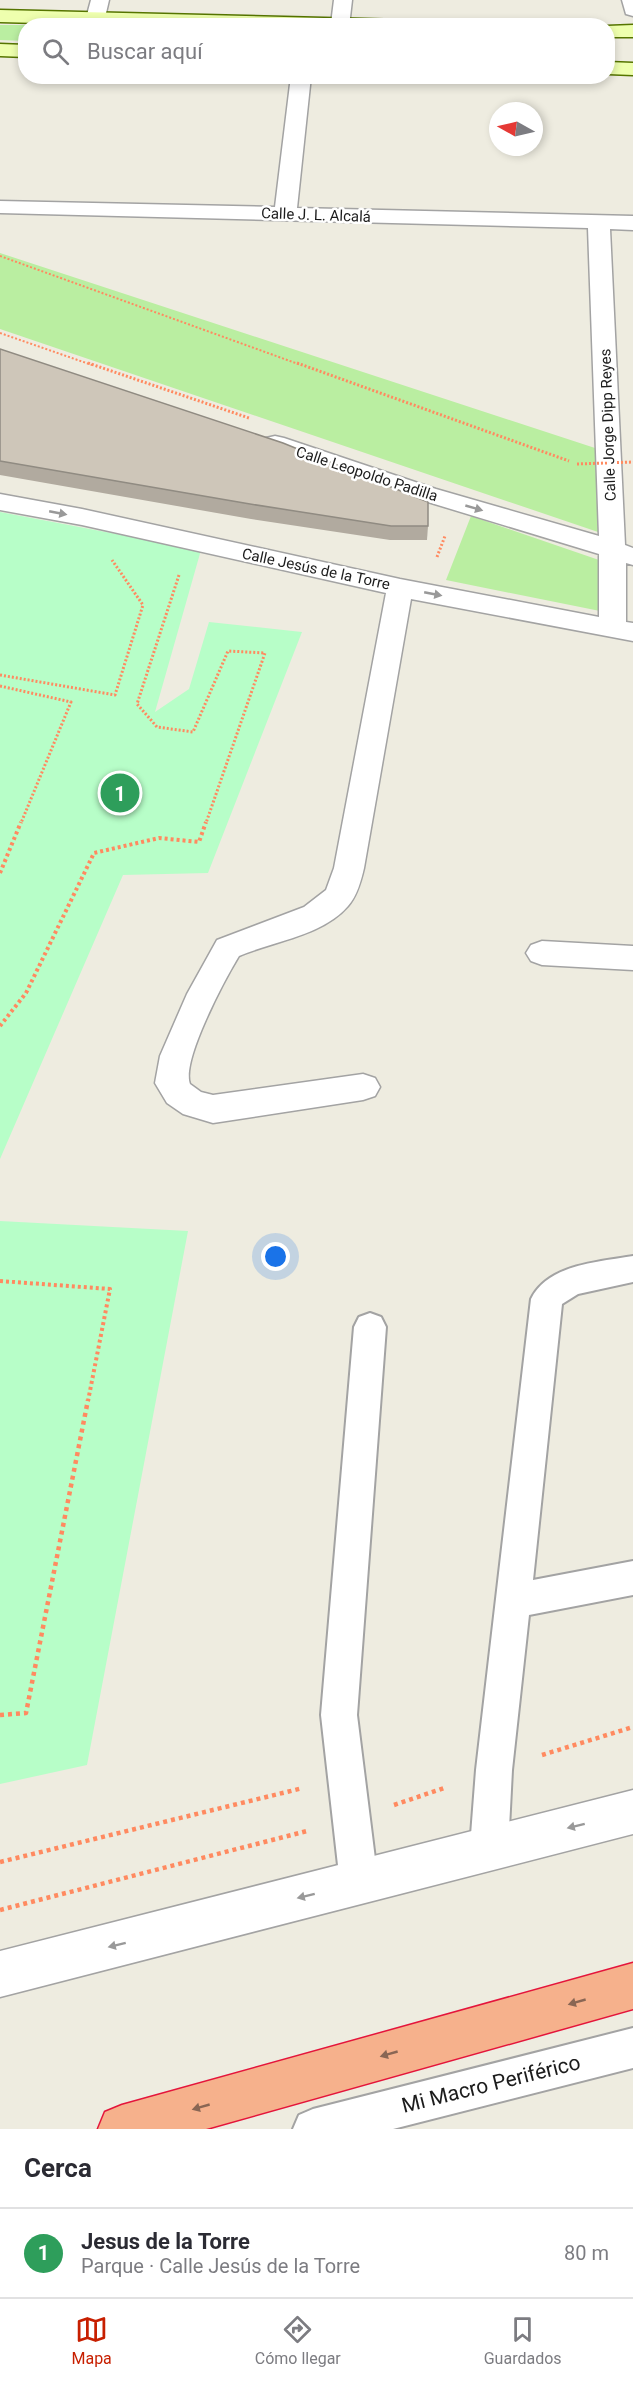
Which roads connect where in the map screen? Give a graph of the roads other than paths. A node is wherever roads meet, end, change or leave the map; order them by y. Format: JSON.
{"nodes":[{"id":1,"x":343,"y":0,"type":"edge"},
{"id":2,"x":631,"y":0,"type":"edge"},
{"id":3,"x":633,"y":10,"type":"edge"},
{"id":4,"x":96,"y":15,"type":"edge"},
{"id":5,"x":0,"y":16,"type":"edge"},
{"id":6,"x":178,"y":18,"type":"edge"},
{"id":7,"x":342,"y":18,"type":"edge"},
{"id":8,"x":615,"y":31,"type":"edge"},
{"id":9,"x":633,"y":31,"type":"edge"},
{"id":10,"x":0,"y":50,"type":"edge"},
{"id":11,"x":18,"y":51,"type":"edge"},
{"id":12,"x":615,"y":68,"type":"edge"},
{"id":13,"x":633,"y":69,"type":"edge"},
{"id":14,"x":300,"y":84,"type":"edge"},
{"id":15,"x":0,"y":207,"type":"edge"},
{"id":16,"x":285,"y":214,"type":"junction"},
{"id":17,"x":599,"y":223,"type":"junction"},
{"id":18,"x":633,"y":223,"type":"edge"},
{"id":19,"x":258,"y":429,"type":"road end"},
{"id":20,"x":0,"y":502,"type":"edge"},
{"id":21,"x":622,"y":553,"type":"edge"},
{"id":22,"x":400,"y":588,"type":"junction"},
{"id":23,"x":623,"y":630,"type":"edge"},
{"id":24,"x":542,"y":953,"type":"dead end"},
{"id":25,"x":633,"y":958,"type":"edge"},
{"id":26,"x":363,"y":1087,"type":"dead end"},
{"id":27,"x":633,"y":1269,"type":"edge"},
{"id":28,"x":370,"y":1328,"type":"dead end"},
{"id":29,"x":633,"y":1578,"type":"edge"},
{"id":30,"x":513,"y":1601,"type":"junction"},
{"id":31,"x":633,"y":1812,"type":"edge"},
{"id":32,"x":489,"y":1848,"type":"junction"},
{"id":33,"x":359,"y":1883,"type":"junction"},
{"id":34,"x":0,"y":1974,"type":"edge"},
{"id":35,"x":633,"y":1986,"type":"edge"},
{"id":36,"x":633,"y":2048,"type":"edge"},
{"id":37,"x":122,"y":2129,"type":"edge"},
{"id":38,"x":314,"y":2129,"type":"edge"}],
"edges":[{"from":1,"to":7,"type":"street"},
{"from":2,"to":3,"type":"street"},
{"from":4,"to":5,"type":"main road"},
{"from":4,"to":6,"type":"main road"},
{"from":8,"to":9,"type":"main road"},
{"from":10,"to":11,"type":"main road"},
{"from":12,"to":13,"type":"main road"},
{"from":14,"to":16,"type":"street"},
{"from":15,"to":16,"type":"street","name":"Calle J. L. Alcalá"},
{"from":16,"to":17,"type":"street","name":"Calle J. L. Alcalá"},
{"from":17,"to":18,"type":"street","name":"Calle J. L. Alcalá"},
{"from":17,"to":21,"type":"street","name":"Calle Jorge Dipp Reyes"},
{"from":19,"to":21,"type":"street","name":"Calle Leopoldo Padilla","one_way":true},
{"from":20,"to":22,"type":"street","name":"Calle Jesús de la Torre","one_way":true},
{"from":21,"to":23,"type":"street","name":"Calle Jorge Dipp Reyes"},
{"from":22,"to":23,"type":"street","name":"Calle Jesús de la Torre","one_way":true},
{"from":22,"to":26,"type":"street"},
{"from":24,"to":25,"type":"street"},
{"from":27,"to":30,"type":"lane"},
{"from":28,"to":33,"type":"lane"},
{"from":29,"to":30,"type":"lane"},
{"from":30,"to":32,"type":"lane"},
{"from":31,"to":32,"type":"street","one_way":true},
{"from":32,"to":33,"type":"street"},
{"from":33,"to":34,"type":"street","one_way":true},
{"from":35,"to":37,"type":"highway","one_way":true},
{"from":36,"to":38,"type":"lane","name":"Mi Macro Periférico"}]}
